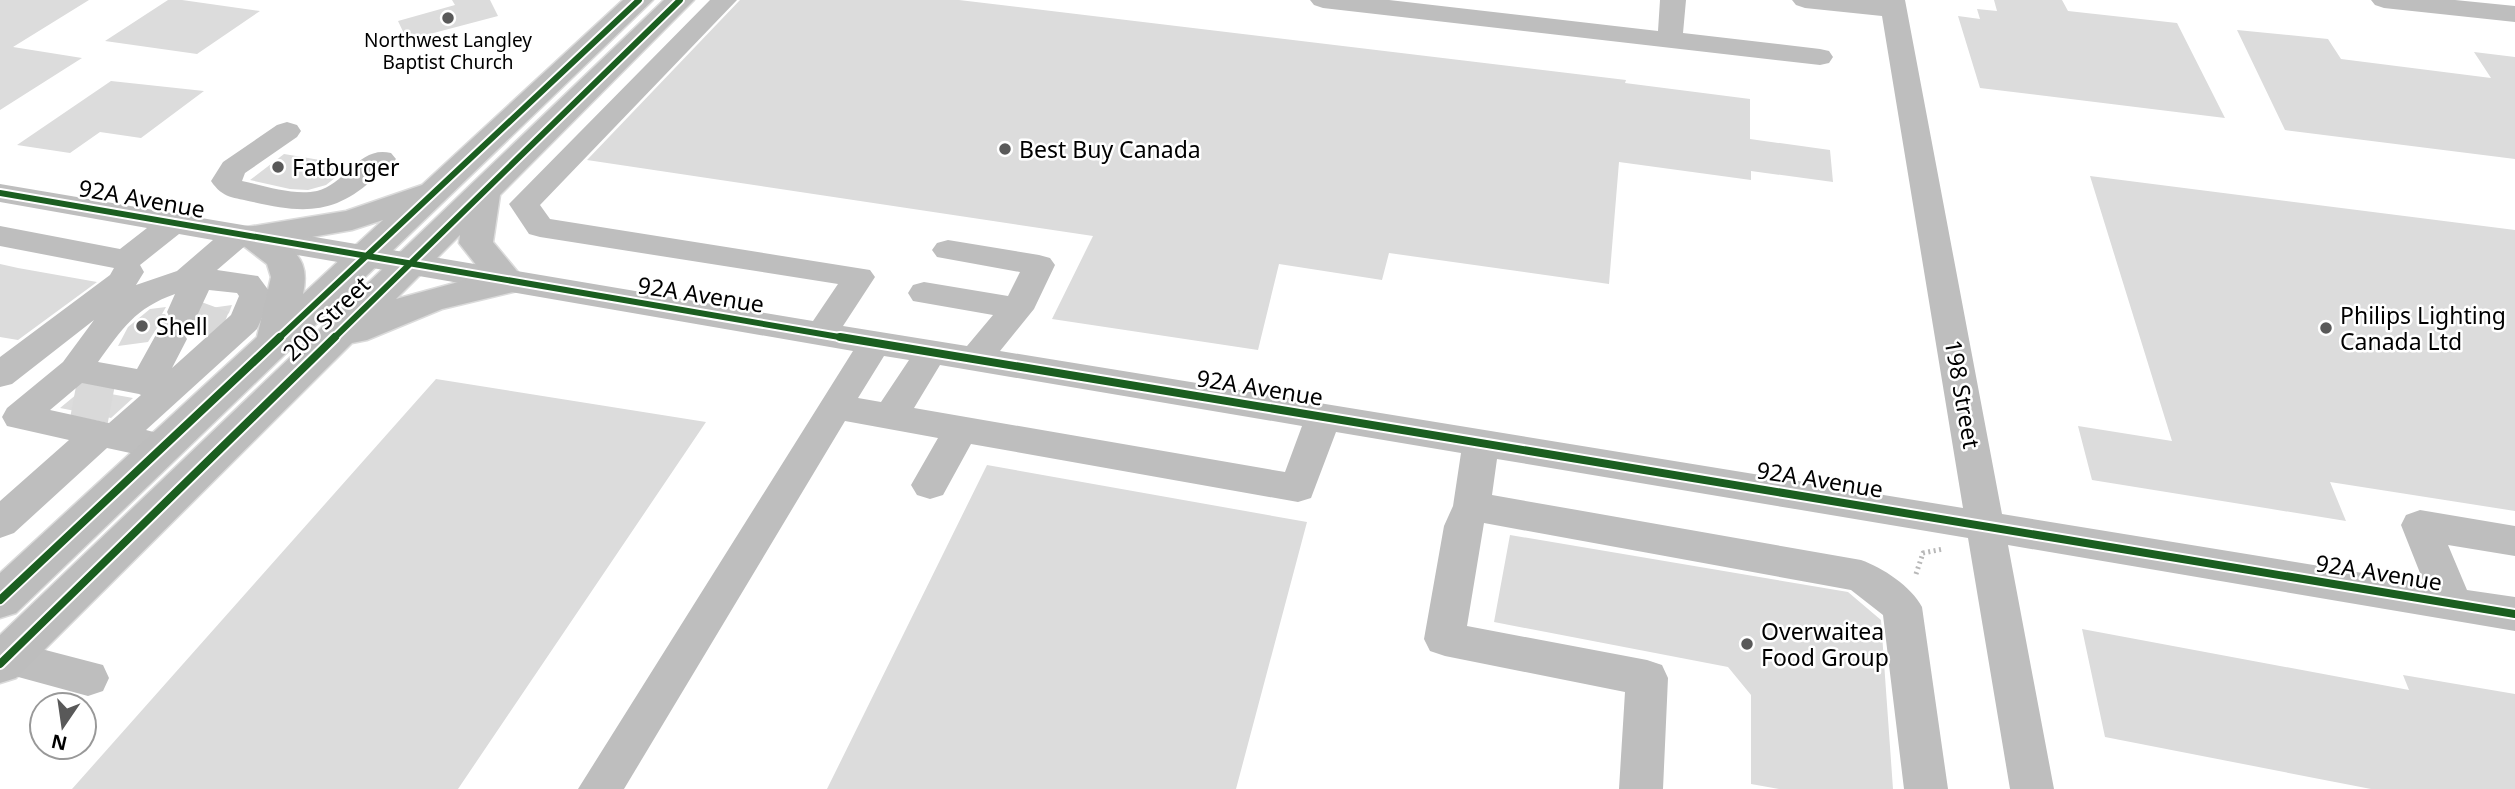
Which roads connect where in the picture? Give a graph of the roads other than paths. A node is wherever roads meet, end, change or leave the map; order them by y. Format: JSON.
{"nodes":[{"id":1,"x":639,"y":0,"type":"edge"},
{"id":2,"x":680,"y":0,"type":"edge"},
{"id":3,"x":724,"y":0,"type":"edge"},
{"id":4,"x":1323,"y":0,"type":"edge"},
{"id":5,"x":1672,"y":0,"type":"edge"},
{"id":6,"x":1805,"y":0,"type":"edge"},
{"id":7,"x":2384,"y":0,"type":"edge"},
{"id":8,"x":1893,"y":5,"type":"edge"},
{"id":9,"x":2515,"y":14,"type":"edge"},
{"id":10,"x":1670,"y":40,"type":"junction"},
{"id":11,"x":1820,"y":57,"type":"dead end"},
{"id":12,"x":287,"y":131,"type":"dead end"},
{"id":13,"x":381,"y":159,"type":"dead end"},
{"id":14,"x":440,"y":187,"type":"junction"},
{"id":15,"x":484,"y":191,"type":"junction"},
{"id":16,"x":0,"y":193,"type":"edge"},
{"id":17,"x":174,"y":222,"type":"junction"},
{"id":18,"x":246,"y":235,"type":"junction"},
{"id":19,"x":0,"y":236,"type":"edge"},
{"id":20,"x":948,"y":250,"type":"dead end"},
{"id":21,"x":366,"y":256,"type":"junction"},
{"id":22,"x":126,"y":260,"type":"junction"},
{"id":23,"x":410,"y":264,"type":"junction"},
{"id":24,"x":508,"y":282,"type":"junction"},
{"id":25,"x":924,"y":293,"type":"dead end"},
{"id":26,"x":198,"y":304,"type":"junction"},
{"id":27,"x":1016,"y":308,"type":"junction"},
{"id":28,"x":822,"y":333,"type":"junction"},
{"id":29,"x":875,"y":342,"type":"junction"},
{"id":30,"x":274,"y":343,"type":"junction"},
{"id":31,"x":325,"y":347,"type":"junction"},
{"id":32,"x":931,"y":352,"type":"junction"},
{"id":33,"x":975,"y":359,"type":"junction"},
{"id":34,"x":0,"y":376,"type":"edge"},
{"id":35,"x":66,"y":387,"type":"junction"},
{"id":36,"x":142,"y":405,"type":"junction"},
{"id":37,"x":836,"y":407,"type":"junction"},
{"id":38,"x":891,"y":416,"type":"junction"},
{"id":39,"x":7,"y":417,"type":"edge"},
{"id":40,"x":1322,"y":417,"type":"junction"},
{"id":41,"x":961,"y":429,"type":"junction"},
{"id":42,"x":1481,"y":443,"type":"junction"},
{"id":43,"x":163,"y":447,"type":"junction"},
{"id":44,"x":930,"y":485,"type":"dead end"},
{"id":45,"x":1472,"y":506,"type":"junction"},
{"id":46,"x":0,"y":523,"type":"edge"},
{"id":47,"x":1987,"y":526,"type":"junction"},
{"id":48,"x":2515,"y":541,"type":"edge"},
{"id":49,"x":0,"y":600,"type":"edge"},
{"id":50,"x":2453,"y":604,"type":"junction"},
{"id":51,"x":2515,"y":614,"type":"edge"},
{"id":52,"x":4,"y":661,"type":"edge"},
{"id":53,"x":89,"y":678,"type":"dead end"},
{"id":54,"x":600,"y":789,"type":"edge"},
{"id":55,"x":1641,"y":789,"type":"edge"},
{"id":56,"x":1926,"y":789,"type":"edge"},
{"id":57,"x":2032,"y":789,"type":"edge"}],
"edges":[{"from":1,"to":14,"type":"main road","name":"200 Street"},
{"from":2,"to":15,"type":"main road","name":"200 Street"},
{"from":3,"to":28,"type":"street"},
{"from":4,"to":10,"type":"street"},
{"from":5,"to":10,"type":"street"},
{"from":6,"to":8,"type":"street"},
{"from":7,"to":9,"type":"street"},
{"from":8,"to":47,"type":"street","name":"198 Street"},
{"from":10,"to":11,"type":"street"},
{"from":12,"to":13,"type":"street"},
{"from":14,"to":18,"type":"main road"},
{"from":14,"to":21,"type":"main road","name":"200 Street"},
{"from":15,"to":23,"type":"main road","name":"200 Street"},
{"from":15,"to":24,"type":"main road"},
{"from":16,"to":17,"type":"street","name":"92A Avenue"},
{"from":17,"to":18,"type":"street","name":"92A Avenue"},
{"from":17,"to":22,"type":"street"},
{"from":18,"to":21,"type":"street","name":"92A Avenue"},
{"from":18,"to":26,"type":"street"},
{"from":18,"to":30,"type":"main road"},
{"from":19,"to":22,"type":"street"},
{"from":20,"to":27,"type":"street"},
{"from":21,"to":23,"type":"street","name":"92A Avenue"},
{"from":21,"to":30,"type":"main road","name":"200 Street"},
{"from":22,"to":34,"type":"street"},
{"from":23,"to":24,"type":"street","name":"92A Avenue"},
{"from":23,"to":31,"type":"main road","name":"200 Street"},
{"from":24,"to":28,"type":"street","name":"92A Avenue"},
{"from":24,"to":31,"type":"main road"},
{"from":25,"to":27,"type":"street"},
{"from":26,"to":35,"type":"street"},
{"from":26,"to":36,"type":"street"},
{"from":26,"to":36,"type":"street"},
{"from":27,"to":33,"type":"street"},
{"from":28,"to":29,"type":"street","name":"92A Avenue"},
{"from":29,"to":32,"type":"street","name":"92A Avenue"},
{"from":29,"to":37,"type":"street"},
{"from":30,"to":43,"type":"main road","name":"200 Street"},
{"from":31,"to":52,"type":"main road","name":"200 Street"},
{"from":32,"to":33,"type":"street","name":"92A Avenue"},
{"from":32,"to":38,"type":"street"},
{"from":33,"to":40,"type":"street","name":"92A Avenue"},
{"from":35,"to":36,"type":"street"},
{"from":35,"to":39,"type":"street"},
{"from":36,"to":39,"type":"street"},
{"from":36,"to":43,"type":"street"},
{"from":36,"to":46,"type":"street"},
{"from":37,"to":38,"type":"street"},
{"from":37,"to":54,"type":"street"},
{"from":38,"to":41,"type":"street"},
{"from":40,"to":41,"type":"street"},
{"from":40,"to":42,"type":"street","name":"92A Avenue"},
{"from":41,"to":44,"type":"street"},
{"from":42,"to":45,"type":"street"},
{"from":42,"to":47,"type":"street","name":"92A Avenue"},
{"from":43,"to":49,"type":"main road","name":"200 Street"},
{"from":45,"to":55,"type":"street"},
{"from":45,"to":56,"type":"street"},
{"from":47,"to":50,"type":"street","name":"92A Avenue"},
{"from":47,"to":57,"type":"street","name":"198 Street"},
{"from":48,"to":50,"type":"street"},
{"from":50,"to":51,"type":"street","name":"92A Avenue"},
{"from":52,"to":53,"type":"street"}]}
